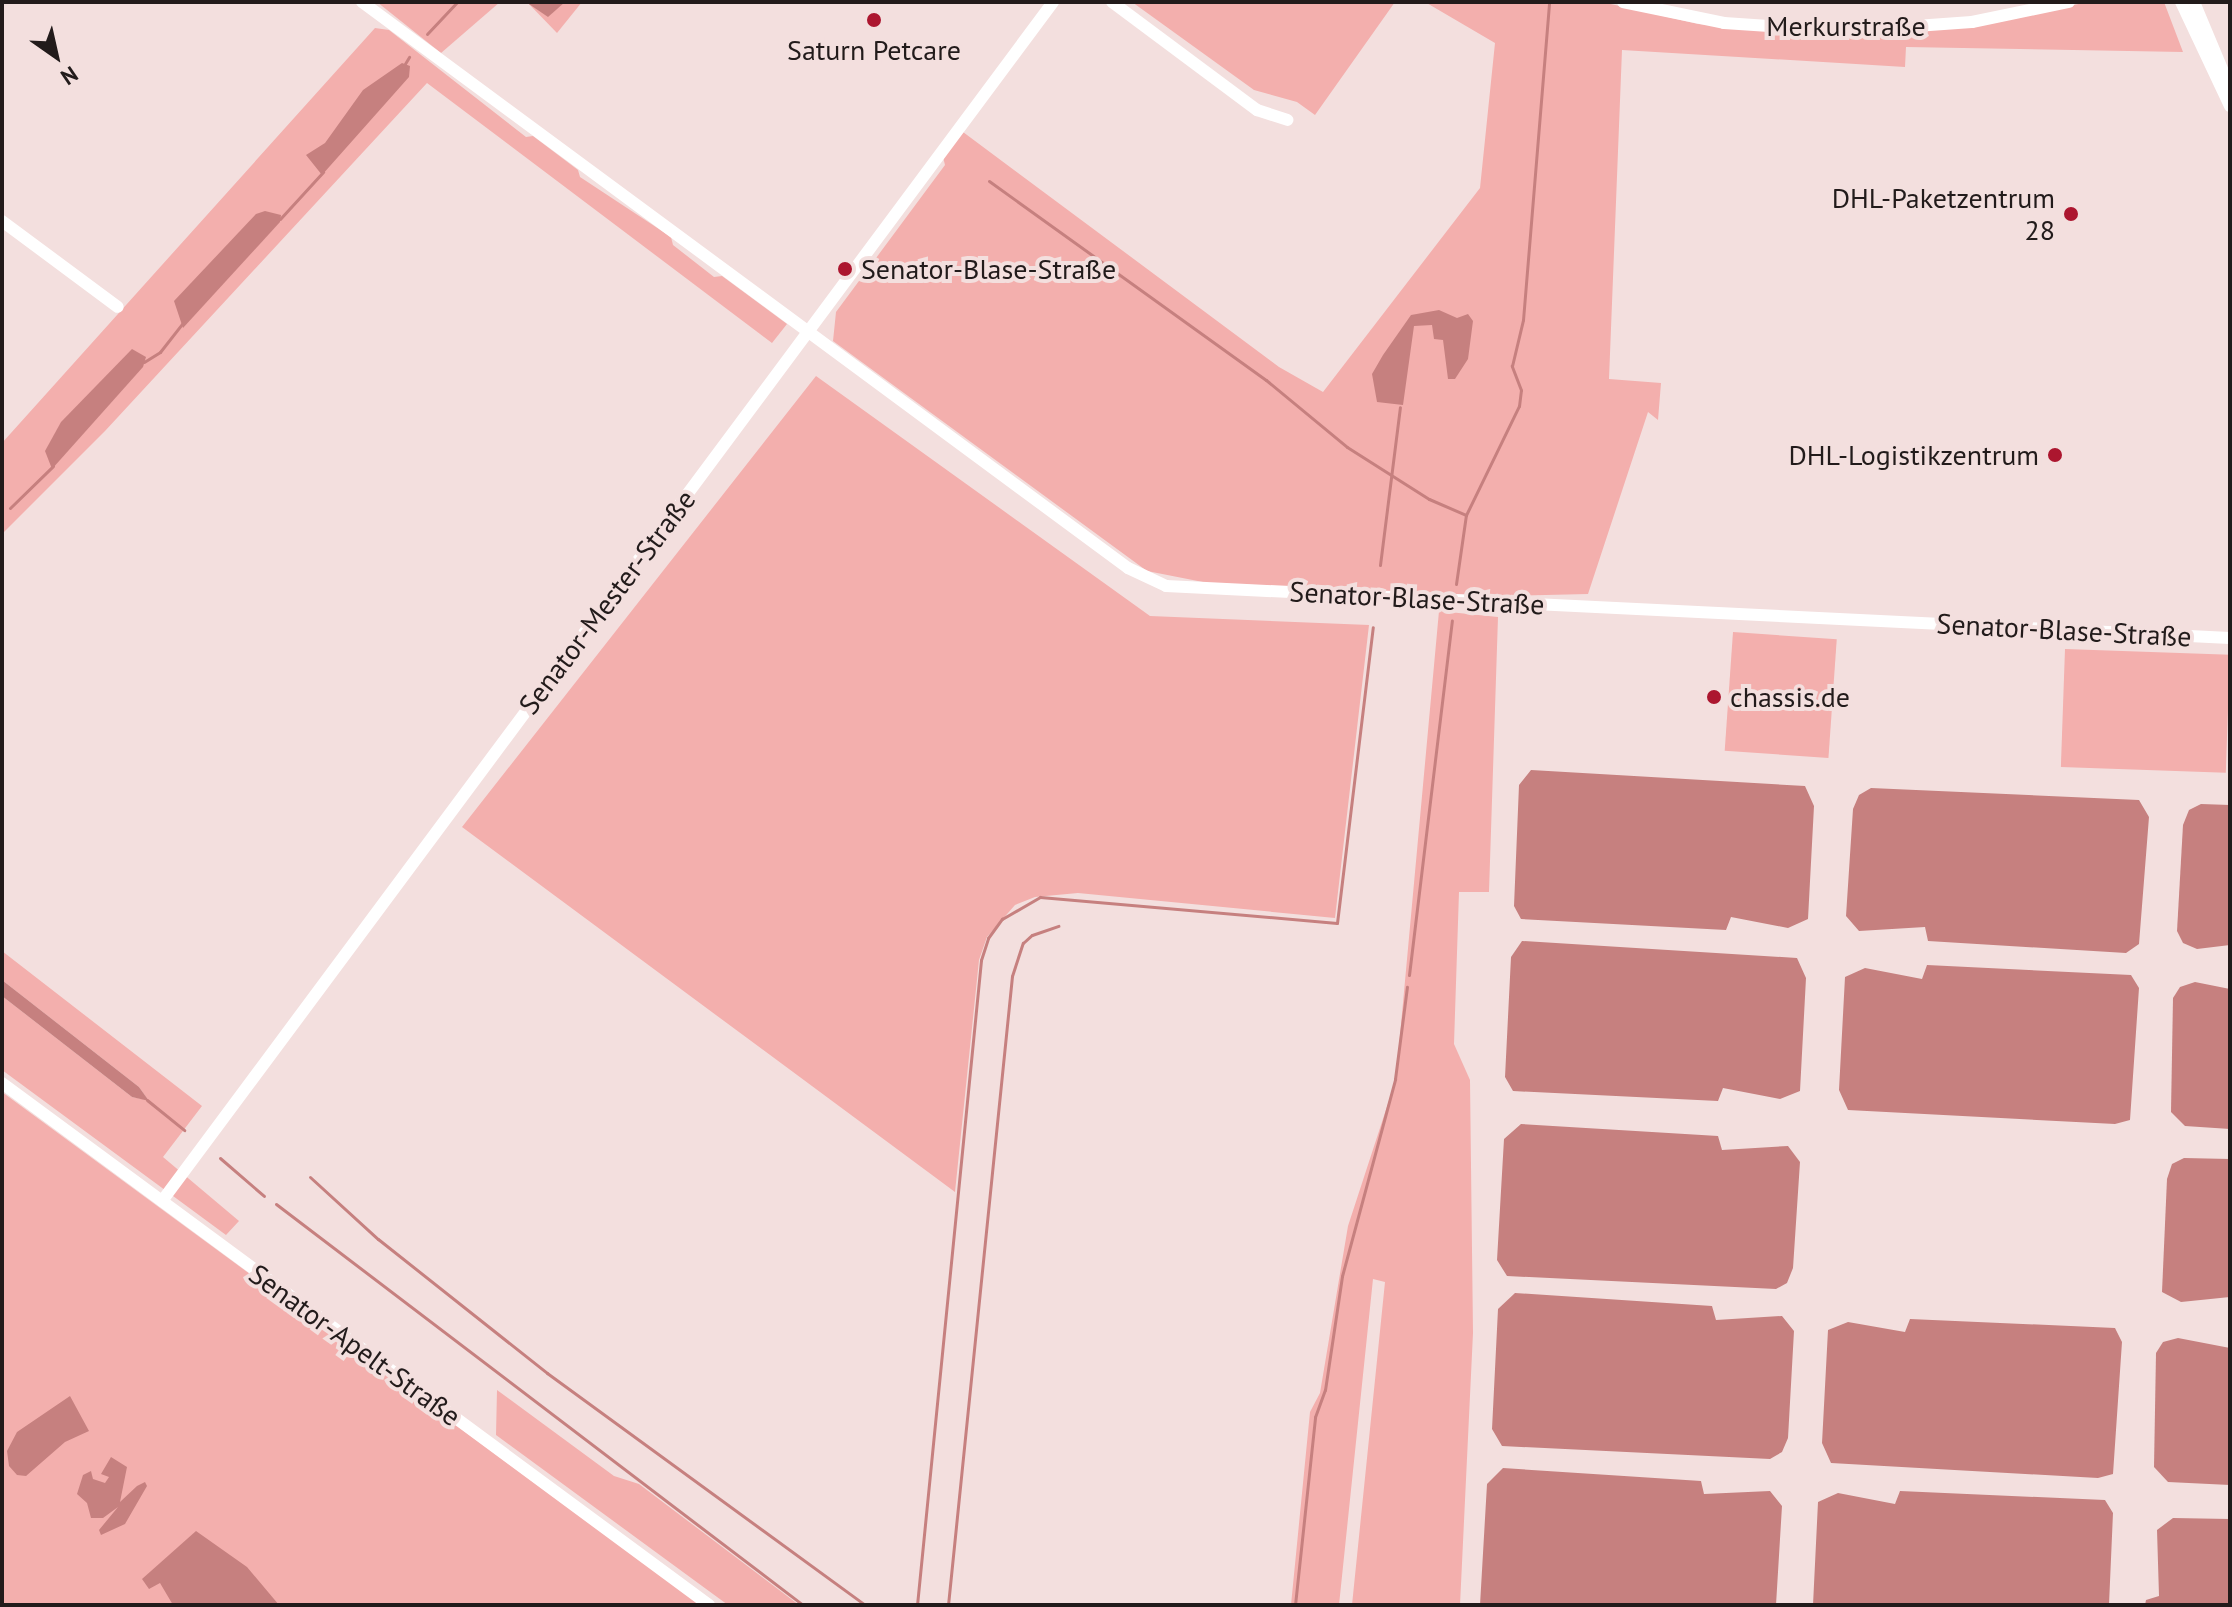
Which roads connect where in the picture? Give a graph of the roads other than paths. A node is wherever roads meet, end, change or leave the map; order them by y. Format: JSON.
{"nodes":[{"id":1,"x":362,"y":2,"type":"edge"},
{"id":2,"x":1053,"y":2,"type":"edge"},
{"id":3,"x":1112,"y":2,"type":"edge"},
{"id":4,"x":1623,"y":2,"type":"edge"},
{"id":5,"x":2069,"y":2,"type":"edge"},
{"id":6,"x":2181,"y":2,"type":"edge"},
{"id":7,"x":2194,"y":2,"type":"edge"},
{"id":8,"x":2230,"y":88,"type":"edge"},
{"id":9,"x":2230,"y":106,"type":"edge"},
{"id":10,"x":1287,"y":120,"type":"dead end"},
{"id":11,"x":2,"y":221,"type":"edge"},
{"id":12,"x":118,"y":307,"type":"dead end"},
{"id":13,"x":808,"y":331,"type":"junction"},
{"id":14,"x":2230,"y":638,"type":"edge"},
{"id":15,"x":2,"y":1083,"type":"edge"},
{"id":16,"x":162,"y":1201,"type":"junction"},
{"id":17,"x":709,"y":1605,"type":"edge"}],
"edges":[{"from":1,"to":13,"type":"street","name":"Senator-Blase-Straße"},
{"from":2,"to":13,"type":"street","name":"Senator-Mester-Straße"},
{"from":3,"to":10,"type":"street"},
{"from":4,"to":5,"type":"street","name":"Merkurstraße"},
{"from":6,"to":9,"type":"street"},
{"from":7,"to":8,"type":"street"},
{"from":11,"to":12,"type":"street"},
{"from":13,"to":14,"type":"street","name":"Senator-Blase-Straße"},
{"from":13,"to":16,"type":"street","name":"Senator-Mester-Straße"},
{"from":15,"to":16,"type":"street","name":"Senator-Apelt-Straße"},
{"from":16,"to":17,"type":"street","name":"Senator-Apelt-Straße"}]}
